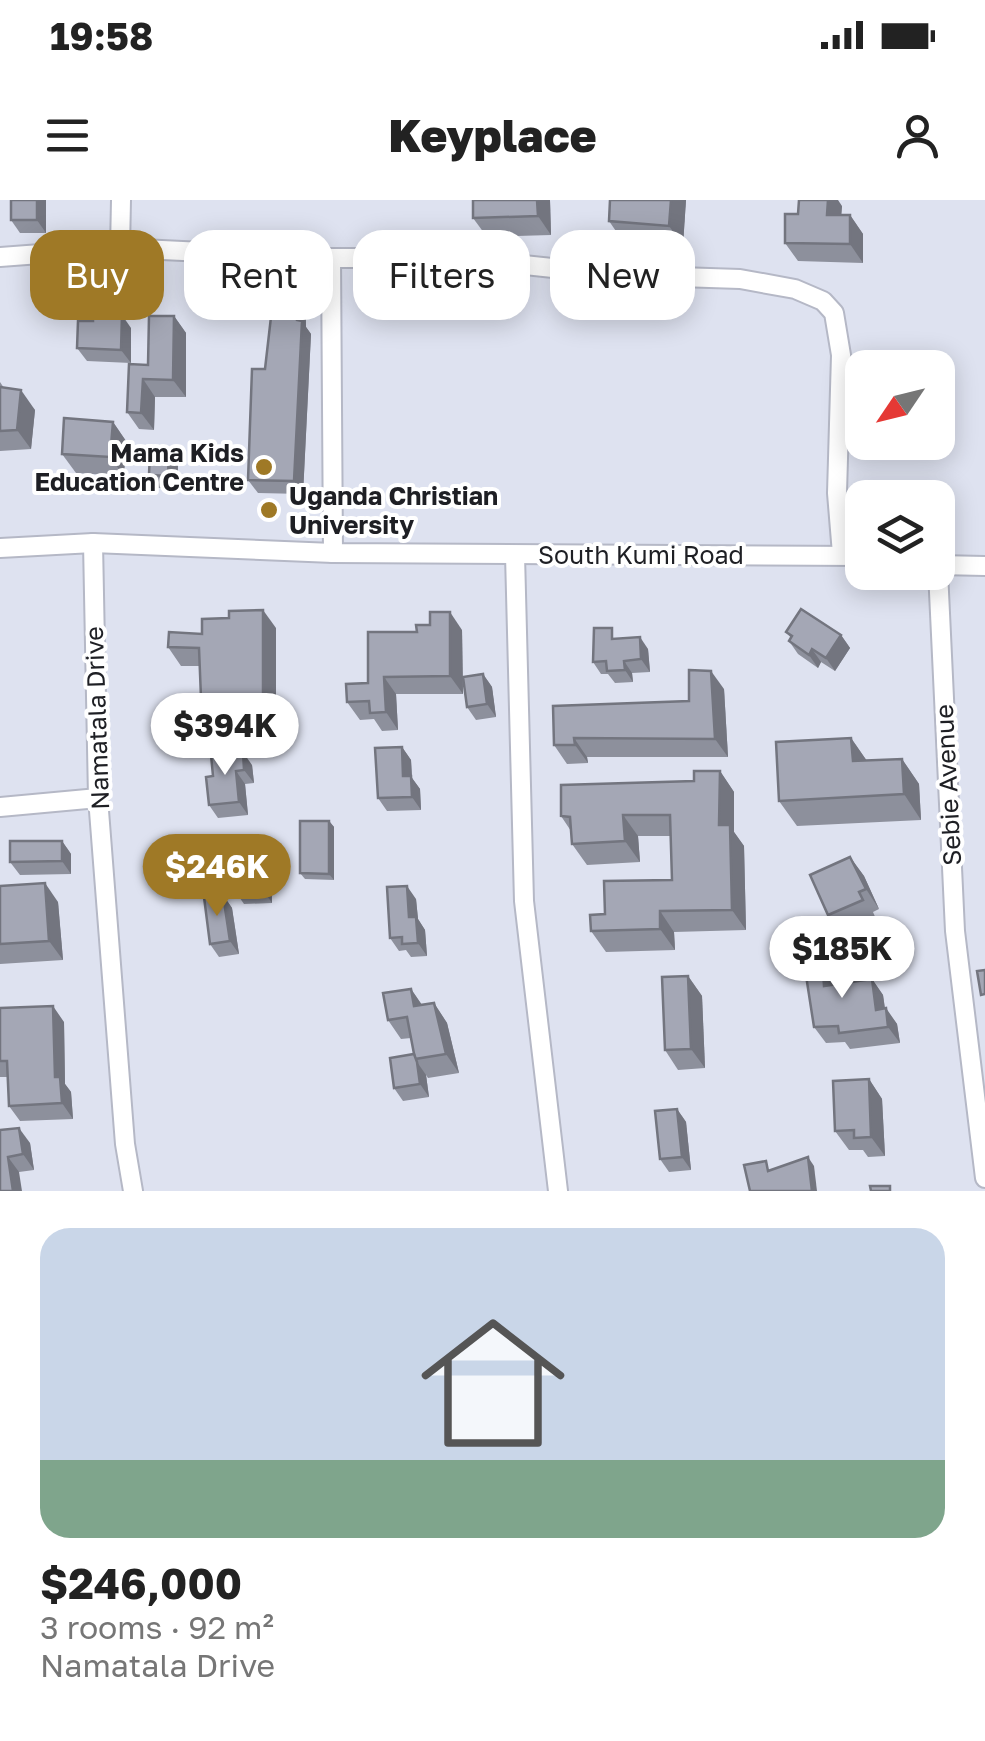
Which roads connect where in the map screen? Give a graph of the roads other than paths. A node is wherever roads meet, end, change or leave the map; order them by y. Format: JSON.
{"nodes":[{"id":1,"x":122,"y":200,"type":"edge"},
{"id":2,"x":121,"y":230,"type":"edge"},
{"id":3,"x":30,"y":255,"type":"edge"},
{"id":4,"x":0,"y":257,"type":"edge"},
{"id":5,"x":333,"y":258,"type":"edge"},
{"id":6,"x":331,"y":320,"type":"edge"},
{"id":7,"x":93,"y":543,"type":"junction"},
{"id":8,"x":0,"y":548,"type":"edge"},
{"id":9,"x":333,"y":553,"type":"junction"},
{"id":10,"x":842,"y":554,"type":"junction"},
{"id":11,"x":845,"y":554,"type":"edge"},
{"id":12,"x":516,"y":555,"type":"junction"},
{"id":13,"x":985,"y":566,"type":"edge"},
{"id":14,"x":955,"y":567,"type":"edge"},
{"id":15,"x":939,"y":590,"type":"edge"},
{"id":16,"x":98,"y":798,"type":"junction"},
{"id":17,"x":0,"y":808,"type":"edge"},
{"id":18,"x":985,"y":1178,"type":"edge"},
{"id":19,"x":132,"y":1191,"type":"edge"},
{"id":20,"x":558,"y":1191,"type":"edge"}],
"edges":[{"from":1,"to":2,"type":"street"},
{"from":3,"to":4,"type":"street"},
{"from":5,"to":10,"type":"street"},
{"from":6,"to":9,"type":"street"},
{"from":7,"to":8,"type":"street","name":"South Kumi Road"},
{"from":7,"to":9,"type":"street","name":"South Kumi Road"},
{"from":7,"to":16,"type":"street","name":"Namatala Drive"},
{"from":9,"to":12,"type":"street","name":"South Kumi Road"},
{"from":10,"to":11,"type":"street","name":"South Kumi Road"},
{"from":10,"to":12,"type":"street","name":"South Kumi Road"},
{"from":12,"to":20,"type":"street"},
{"from":13,"to":14,"type":"street"},
{"from":15,"to":18,"type":"street","name":"Sebie Avenue"},
{"from":16,"to":17,"type":"street"},
{"from":16,"to":19,"type":"street","name":"Namatala Drive"}]}
